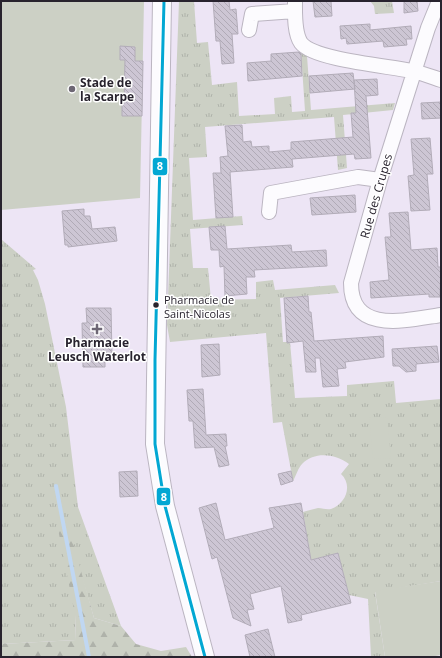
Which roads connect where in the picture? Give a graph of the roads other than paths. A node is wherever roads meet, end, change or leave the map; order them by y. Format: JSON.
{"nodes":[{"id":1,"x":439,"y":1,"type":"edge"},
{"id":2,"x":163,"y":5,"type":"edge"},
{"id":3,"x":295,"y":6,"type":"edge"},
{"id":4,"x":249,"y":30,"type":"dead end"},
{"id":5,"x":414,"y":71,"type":"junction"},
{"id":6,"x":441,"y":80,"type":"edge"},
{"id":7,"x":380,"y":180,"type":"junction"},
{"id":8,"x":269,"y":212,"type":"dead end"},
{"id":9,"x":441,"y":315,"type":"edge"},
{"id":10,"x":205,"y":657,"type":"edge"}],
"edges":[{"from":1,"to":5,"type":"street","name":"Rue des Crupes"},
{"from":2,"to":10,"type":"main road"},
{"from":3,"to":4,"type":"street"},
{"from":3,"to":5,"type":"street"},
{"from":5,"to":6,"type":"street"},
{"from":5,"to":7,"type":"street","name":"Rue des Crupes"},
{"from":7,"to":8,"type":"street"},
{"from":7,"to":9,"type":"street","name":"Rue des Crupes"}]}
